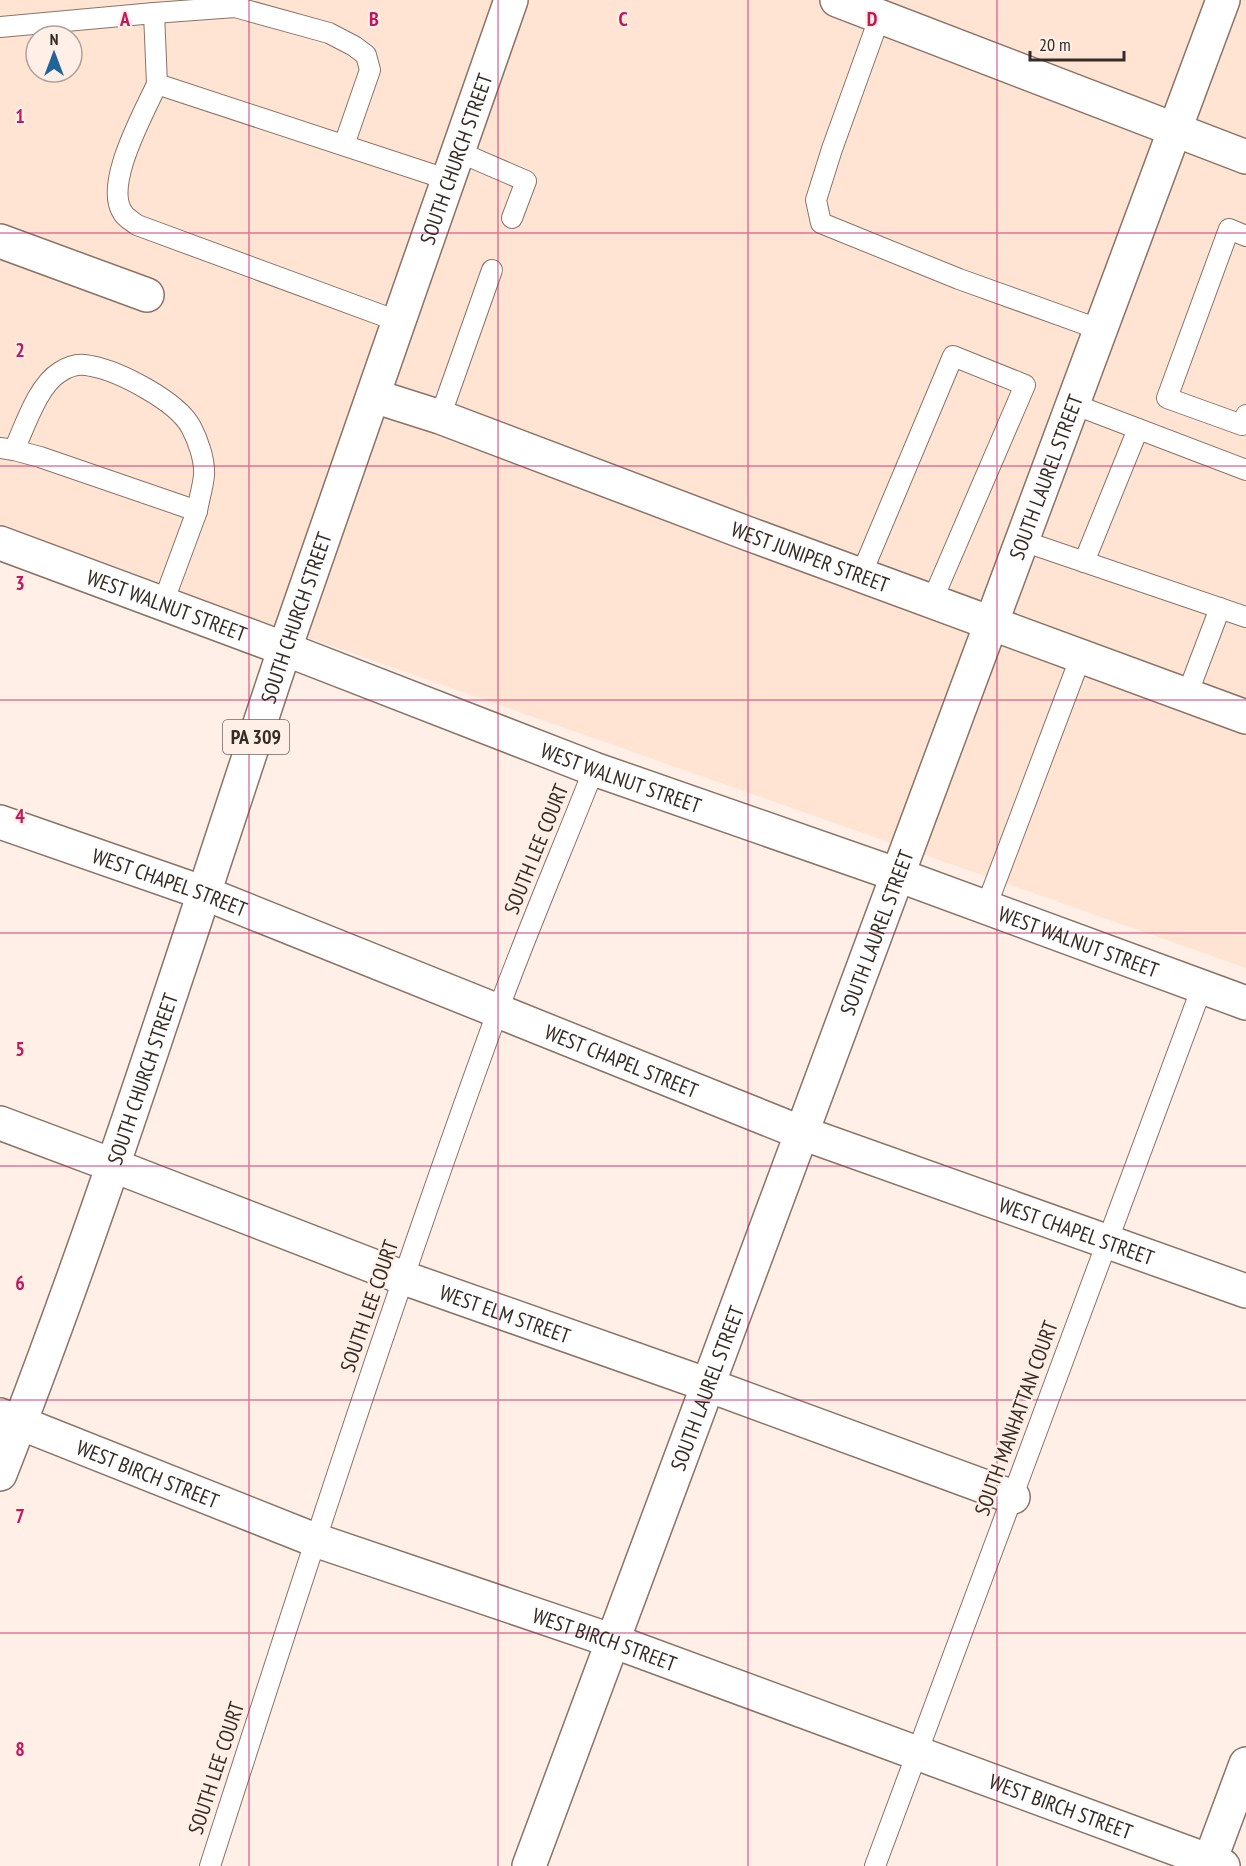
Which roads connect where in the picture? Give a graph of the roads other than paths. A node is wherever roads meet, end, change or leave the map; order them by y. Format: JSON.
{"nodes":[{"id":1,"x":512,"y":0,"type":"edge"},
{"id":2,"x":837,"y":0,"type":"edge"},
{"id":3,"x":1223,"y":0,"type":"edge"},
{"id":4,"x":154,"y":13,"type":"junction"},
{"id":5,"x":880,"y":16,"type":"junction"},
{"id":6,"x":0,"y":27,"type":"edge"},
{"id":7,"x":157,"y":84,"type":"junction"},
{"id":8,"x":1175,"y":130,"type":"junction"},
{"id":9,"x":344,"y":145,"type":"junction"},
{"id":10,"x":1246,"y":157,"type":"edge"},
{"id":11,"x":454,"y":166,"type":"junction"},
{"id":12,"x":512,"y":218,"type":"dead end"},
{"id":13,"x":1246,"y":236,"type":"edge"},
{"id":14,"x":0,"y":241,"type":"edge"},
{"id":15,"x":492,"y":270,"type":"dead end"},
{"id":16,"x":147,"y":296,"type":"dead end"},
{"id":17,"x":400,"y":322,"type":"junction"},
{"id":18,"x":1101,"y":330,"type":"junction"},
{"id":19,"x":374,"y":396,"type":"junction"},
{"id":20,"x":1073,"y":404,"type":"junction"},
{"id":21,"x":1246,"y":415,"type":"edge"},
{"id":22,"x":440,"y":417,"type":"junction"},
{"id":23,"x":1138,"y":429,"type":"junction"},
{"id":24,"x":7,"y":449,"type":"edge"},
{"id":25,"x":1246,"y":470,"type":"edge"},
{"id":26,"x":197,"y":511,"type":"junction"},
{"id":27,"x":1023,"y":541,"type":"junction"},
{"id":28,"x":1,"y":545,"type":"edge"},
{"id":29,"x":1084,"y":562,"type":"junction"},
{"id":30,"x":861,"y":575,"type":"junction"},
{"id":31,"x":932,"y":602,"type":"junction"},
{"id":32,"x":162,"y":603,"type":"junction"},
{"id":33,"x":1220,"y":608,"type":"junction"},
{"id":34,"x":1246,"y":616,"type":"edge"},
{"id":35,"x":992,"y":624,"type":"junction"},
{"id":36,"x":285,"y":649,"type":"junction"},
{"id":37,"x":1081,"y":657,"type":"junction"},
{"id":38,"x":1187,"y":695,"type":"junction"},
{"id":39,"x":1246,"y":717,"type":"edge"},
{"id":40,"x":594,"y":769,"type":"junction"},
{"id":41,"x":0,"y":822,"type":"edge"},
{"id":42,"x":898,"y":875,"type":"junction"},
{"id":43,"x":204,"y":893,"type":"junction"},
{"id":44,"x":986,"y":907,"type":"junction"},
{"id":45,"x":1202,"y":987,"type":"junction"},
{"id":46,"x":1246,"y":1003,"type":"edge"},
{"id":47,"x":498,"y":1011,"type":"junction"},
{"id":48,"x":0,"y":1123,"type":"edge"},
{"id":49,"x":802,"y":1133,"type":"junction"},
{"id":50,"x":112,"y":1165,"type":"junction"},
{"id":51,"x":1107,"y":1243,"type":"junction"},
{"id":52,"x":404,"y":1278,"type":"junction"},
{"id":53,"x":1246,"y":1291,"type":"edge"},
{"id":54,"x":708,"y":1385,"type":"junction"},
{"id":55,"x":10,"y":1418,"type":"edge"},
{"id":56,"x":0,"y":1474,"type":"edge"},
{"id":57,"x":1013,"y":1497,"type":"junction"},
{"id":58,"x":315,"y":1540,"type":"junction"},
{"id":59,"x":613,"y":1641,"type":"junction"},
{"id":60,"x":917,"y":1753,"type":"junction"},
{"id":61,"x":1246,"y":1764,"type":"edge"},
{"id":62,"x":1214,"y":1864,"type":"edge"},
{"id":63,"x":210,"y":1866,"type":"edge"},
{"id":64,"x":529,"y":1866,"type":"edge"},
{"id":65,"x":875,"y":1866,"type":"edge"}],
"edges":[{"from":1,"to":11,"type":"main road","name":"SOUTH CHURCH STREET","number":"PA 309"},
{"from":2,"to":5,"type":"main road"},
{"from":3,"to":8,"type":"main road","name":"SOUTH LAUREL STREET"},
{"from":4,"to":6,"type":"lane"},
{"from":4,"to":7,"type":"lane"},
{"from":4,"to":9,"type":"lane"},
{"from":5,"to":8,"type":"main road"},
{"from":5,"to":18,"type":"lane"},
{"from":7,"to":9,"type":"lane"},
{"from":7,"to":17,"type":"lane"},
{"from":8,"to":10,"type":"main road"},
{"from":8,"to":18,"type":"main road","name":"SOUTH LAUREL STREET"},
{"from":9,"to":11,"type":"lane"},
{"from":11,"to":12,"type":"lane"},
{"from":11,"to":17,"type":"main road","name":"SOUTH CHURCH STREET","number":"PA 309"},
{"from":13,"to":21,"type":"lane"},
{"from":14,"to":16,"type":"main road"},
{"from":15,"to":22,"type":"lane"},
{"from":17,"to":19,"type":"main road","name":"SOUTH CHURCH STREET","number":"PA 309"},
{"from":18,"to":20,"type":"main road","name":"SOUTH LAUREL STREET"},
{"from":19,"to":22,"type":"main road","name":"WEST JUNIPER STREET"},
{"from":19,"to":36,"type":"main road","name":"SOUTH CHURCH STREET","number":"PA 309"},
{"from":20,"to":23,"type":"lane"},
{"from":20,"to":27,"type":"main road","name":"SOUTH LAUREL STREET"},
{"from":22,"to":30,"type":"main road","name":"WEST JUNIPER STREET"},
{"from":23,"to":25,"type":"lane"},
{"from":23,"to":29,"type":"lane"},
{"from":24,"to":26,"type":"lane"},
{"from":24,"to":26,"type":"lane"},
{"from":26,"to":32,"type":"lane"},
{"from":27,"to":29,"type":"lane"},
{"from":27,"to":35,"type":"main road","name":"SOUTH LAUREL STREET"},
{"from":28,"to":32,"type":"main road","name":"WEST WALNUT STREET"},
{"from":29,"to":33,"type":"lane"},
{"from":30,"to":31,"type":"main road","name":"WEST JUNIPER STREET"},
{"from":30,"to":31,"type":"lane"},
{"from":31,"to":35,"type":"main road","name":"WEST JUNIPER STREET"},
{"from":32,"to":36,"type":"main road","name":"WEST WALNUT STREET"},
{"from":33,"to":34,"type":"lane"},
{"from":33,"to":38,"type":"lane"},
{"from":35,"to":37,"type":"main road","name":"WEST JUNIPER STREET"},
{"from":35,"to":42,"type":"main road","name":"SOUTH LAUREL STREET"},
{"from":36,"to":40,"type":"main road","name":"WEST WALNUT STREET"},
{"from":36,"to":43,"type":"main road","name":"SOUTH CHURCH STREET","number":"PA 309"},
{"from":37,"to":38,"type":"main road","name":"WEST JUNIPER STREET"},
{"from":37,"to":44,"type":"lane"},
{"from":38,"to":39,"type":"main road","name":"WEST JUNIPER STREET"},
{"from":40,"to":42,"type":"main road","name":"WEST WALNUT STREET"},
{"from":40,"to":47,"type":"lane","name":"SOUTH LEE COURT"},
{"from":41,"to":43,"type":"main road","name":"WEST CHAPEL STREET"},
{"from":42,"to":44,"type":"main road","name":"WEST WALNUT STREET"},
{"from":42,"to":49,"type":"main road","name":"SOUTH LAUREL STREET"},
{"from":43,"to":47,"type":"main road","name":"WEST CHAPEL STREET"},
{"from":43,"to":50,"type":"main road","name":"SOUTH CHURCH STREET","number":"PA 309"},
{"from":44,"to":45,"type":"main road","name":"WEST WALNUT STREET"},
{"from":45,"to":46,"type":"main road","name":"WEST WALNUT STREET"},
{"from":45,"to":51,"type":"lane","name":"SOUTH MANHATTAN COURT"},
{"from":47,"to":49,"type":"main road","name":"WEST CHAPEL STREET"},
{"from":47,"to":52,"type":"lane","name":"SOUTH LEE COURT"},
{"from":48,"to":50,"type":"main road","name":"WEST ELM STREET"},
{"from":49,"to":51,"type":"main road","name":"WEST CHAPEL STREET"},
{"from":49,"to":54,"type":"main road","name":"SOUTH LAUREL STREET"},
{"from":50,"to":52,"type":"main road","name":"WEST ELM STREET"},
{"from":50,"to":55,"type":"main road","name":"SOUTH CHURCH STREET","number":"PA 309"},
{"from":51,"to":53,"type":"main road","name":"WEST CHAPEL STREET"},
{"from":51,"to":57,"type":"lane","name":"SOUTH MANHATTAN COURT"},
{"from":52,"to":54,"type":"main road","name":"WEST ELM STREET"},
{"from":52,"to":58,"type":"lane","name":"SOUTH LEE COURT"},
{"from":54,"to":57,"type":"main road","name":"WEST ELM STREET"},
{"from":54,"to":59,"type":"main road","name":"SOUTH LAUREL STREET"},
{"from":55,"to":56,"type":"main road","name":"SOUTH CHURCH STREET","number":"PA 309"},
{"from":55,"to":58,"type":"main road","name":"WEST BIRCH STREET"},
{"from":57,"to":60,"type":"lane","name":"SOUTH MANHATTAN COURT"},
{"from":58,"to":59,"type":"main road","name":"WEST BIRCH STREET"},
{"from":58,"to":63,"type":"lane","name":"SOUTH LEE COURT"},
{"from":59,"to":60,"type":"main road","name":"WEST BIRCH STREET"},
{"from":59,"to":64,"type":"main road","name":"SOUTH LAUREL STREET"},
{"from":60,"to":62,"type":"main road","name":"WEST BIRCH STREET"},
{"from":60,"to":65,"type":"lane","name":"SOUTH MANHATTAN COURT"},
{"from":61,"to":62,"type":"main road"}]}
